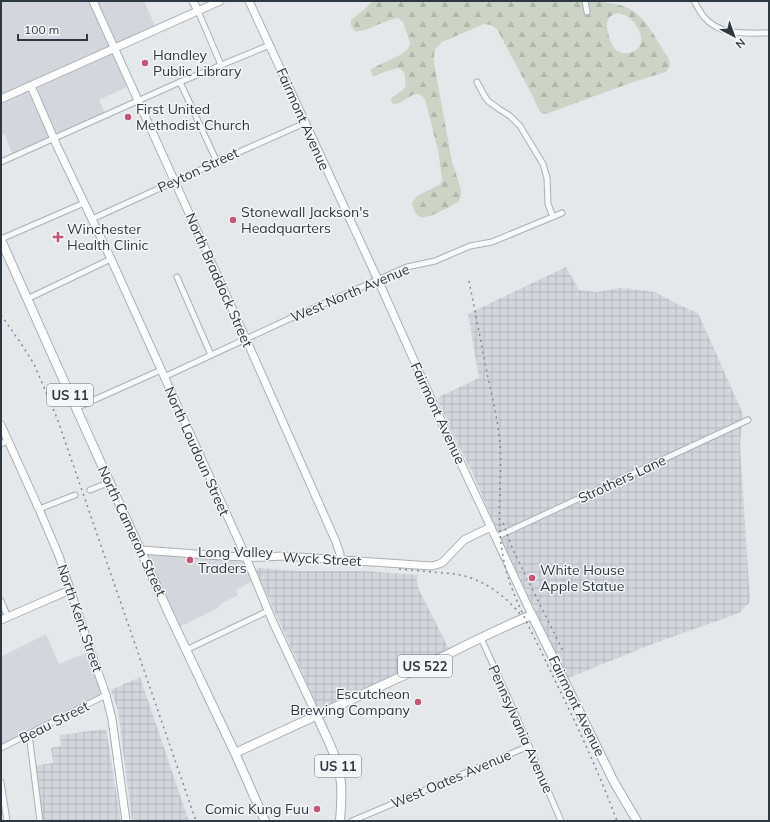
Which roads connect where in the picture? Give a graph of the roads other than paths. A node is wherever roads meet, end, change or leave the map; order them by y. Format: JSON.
{"nodes":[{"id":1,"x":93,"y":1,"type":"edge"},
{"id":2,"x":193,"y":1,"type":"edge"},
{"id":3,"x":220,"y":1,"type":"edge"},
{"id":4,"x":249,"y":1,"type":"edge"},
{"id":5,"x":585,"y":1,"type":"edge"},
{"id":6,"x":694,"y":1,"type":"edge"},
{"id":7,"x":198,"y":11,"type":"junction"},
{"id":8,"x":587,"y":12,"type":"dead end"},
{"id":9,"x":769,"y":33,"type":"edge"},
{"id":10,"x":270,"y":45,"type":"junction"},
{"id":11,"x":114,"y":49,"type":"junction"},
{"id":12,"x":221,"y":64,"type":"junction"},
{"id":13,"x":180,"y":82,"type":"junction"},
{"id":14,"x":477,"y":82,"type":"dead end"},
{"id":15,"x":30,"y":86,"type":"junction"},
{"id":16,"x":1,"y":99,"type":"edge"},
{"id":17,"x":138,"y":100,"type":"junction"},
{"id":18,"x":305,"y":123,"type":"junction"},
{"id":19,"x":54,"y":138,"type":"junction"},
{"id":20,"x":1,"y":162,"type":"edge"},
{"id":21,"x":217,"y":162,"type":"junction"},
{"id":22,"x":175,"y":181,"type":"junction"},
{"id":23,"x":84,"y":203,"type":"junction"},
{"id":24,"x":562,"y":213,"type":"dead end"},
{"id":25,"x":553,"y":217,"type":"junction"},
{"id":26,"x":92,"y":219,"type":"junction"},
{"id":27,"x":2,"y":242,"type":"edge"},
{"id":28,"x":111,"y":259,"type":"junction"},
{"id":29,"x":177,"y":277,"type":"dead end"},
{"id":30,"x":378,"y":280,"type":"junction"},
{"id":31,"x":27,"y":299,"type":"junction"},
{"id":32,"x":246,"y":339,"type":"junction"},
{"id":33,"x":211,"y":355,"type":"junction"},
{"id":34,"x":162,"y":373,"type":"junction"},
{"id":35,"x":76,"y":408,"type":"junction"},
{"id":36,"x":748,"y":420,"type":"dead end"},
{"id":37,"x":1,"y":425,"type":"edge"},
{"id":38,"x":4,"y":442,"type":"edge"},
{"id":39,"x":110,"y":482,"type":"junction"},
{"id":40,"x":90,"y":490,"type":"dead end"},
{"id":41,"x":75,"y":495,"type":"dead end"},
{"id":42,"x":39,"y":509,"type":"junction"},
{"id":43,"x":491,"y":527,"type":"junction"},
{"id":44,"x":496,"y":537,"type":"junction"},
{"id":45,"x":140,"y":550,"type":"junction"},
{"id":46,"x":246,"y":557,"type":"junction"},
{"id":47,"x":340,"y":560,"type":"junction"},
{"id":48,"x":70,"y":590,"type":"junction"},
{"id":49,"x":1,"y":601,"type":"edge"},
{"id":50,"x":268,"y":611,"type":"junction"},
{"id":51,"x":532,"y":615,"type":"junction"},
{"id":52,"x":8,"y":617,"type":"junction"},
{"id":53,"x":1,"y":620,"type":"edge"},
{"id":54,"x":481,"y":638,"type":"junction"},
{"id":55,"x":186,"y":650,"type":"junction"},
{"id":56,"x":106,"y":695,"type":"junction"},
{"id":57,"x":317,"y":716,"type":"junction"},
{"id":58,"x":28,"y":734,"type":"junction"},
{"id":59,"x":529,"y":746,"type":"junction"},
{"id":60,"x":1,"y":748,"type":"edge"},
{"id":61,"x":235,"y":754,"type":"junction"},
{"id":62,"x":1,"y":782,"type":"edge"},
{"id":63,"x":7,"y":821,"type":"edge"},
{"id":64,"x":40,"y":821,"type":"edge"},
{"id":65,"x":126,"y":821,"type":"edge"},
{"id":66,"x":265,"y":821,"type":"edge"},
{"id":67,"x":340,"y":821,"type":"edge"},
{"id":68,"x":352,"y":821,"type":"edge"},
{"id":69,"x":561,"y":821,"type":"edge"},
{"id":70,"x":637,"y":821,"type":"edge"}],
"edges":[{"from":1,"to":11,"type":"street","name":"North Braddock Street"},
{"from":2,"to":7,"type":"street"},
{"from":3,"to":7,"type":"street"},
{"from":4,"to":10,"type":"street","name":"Fairmont Avenue"},
{"from":5,"to":8,"type":"street"},
{"from":6,"to":9,"type":"street"},
{"from":7,"to":11,"type":"street"},
{"from":7,"to":12,"type":"street"},
{"from":10,"to":12,"type":"street"},
{"from":10,"to":18,"type":"street","name":"Fairmont Avenue"},
{"from":11,"to":15,"type":"street"},
{"from":11,"to":17,"type":"street","name":"North Braddock Street"},
{"from":12,"to":13,"type":"street"},
{"from":13,"to":17,"type":"street"},
{"from":13,"to":21,"type":"street"},
{"from":14,"to":25,"type":"street"},
{"from":15,"to":16,"type":"street"},
{"from":15,"to":19,"type":"street","name":"North Loudoun Street"},
{"from":17,"to":19,"type":"street"},
{"from":17,"to":22,"type":"street","name":"North Braddock Street"},
{"from":18,"to":21,"type":"street","name":"Peyton Street"},
{"from":18,"to":30,"type":"street","name":"Fairmont Avenue"},
{"from":19,"to":20,"type":"street"},
{"from":19,"to":23,"type":"street","name":"North Loudoun Street"},
{"from":21,"to":22,"type":"street","name":"Peyton Street"},
{"from":22,"to":26,"type":"street","name":"Peyton Street"},
{"from":22,"to":32,"type":"street","name":"North Braddock Street"},
{"from":23,"to":26,"type":"street","name":"North Loudoun Street"},
{"from":23,"to":27,"type":"street"},
{"from":24,"to":25,"type":"street","name":"West North Avenue"},
{"from":25,"to":30,"type":"street","name":"West North Avenue"},
{"from":26,"to":28,"type":"street","name":"North Loudoun Street"},
{"from":27,"to":31,"type":"main road","name":"North Cameron Street","number":"US 11"},
{"from":28,"to":31,"type":"street"},
{"from":28,"to":34,"type":"street","name":"North Loudoun Street"},
{"from":29,"to":33,"type":"street"},
{"from":30,"to":32,"type":"street","name":"West North Avenue"},
{"from":30,"to":43,"type":"street","name":"Fairmont Avenue"},
{"from":31,"to":35,"type":"main road","name":"North Cameron Street","number":"US 11"},
{"from":32,"to":33,"type":"street","name":"West North Avenue"},
{"from":32,"to":47,"type":"street","name":"North Braddock Street"},
{"from":33,"to":34,"type":"street","name":"West North Avenue"},
{"from":34,"to":35,"type":"street","name":"West North Avenue"},
{"from":34,"to":46,"type":"street","name":"North Loudoun Street"},
{"from":35,"to":39,"type":"main road","name":"North Cameron Street","number":"US 11"},
{"from":36,"to":44,"type":"street","name":"Strothers Lane"},
{"from":37,"to":38,"type":"street","name":"North Kent Street"},
{"from":38,"to":42,"type":"street","name":"North Kent Street"},
{"from":39,"to":40,"type":"street"},
{"from":39,"to":45,"type":"main road","name":"North Cameron Street","number":"US 11"},
{"from":41,"to":42,"type":"street"},
{"from":42,"to":48,"type":"street","name":"North Kent Street"},
{"from":43,"to":44,"type":"street","name":"Fairmont Avenue"},
{"from":43,"to":47,"type":"street","name":"Wyck Street"},
{"from":44,"to":51,"type":"street","name":"Fairmont Avenue"},
{"from":45,"to":46,"type":"street","name":"Wyck Street"},
{"from":45,"to":55,"type":"main road","name":"North Cameron Street","number":"US 11"},
{"from":46,"to":47,"type":"street","name":"Wyck Street"},
{"from":46,"to":50,"type":"street","name":"North Loudoun Street"},
{"from":48,"to":52,"type":"street"},
{"from":48,"to":56,"type":"street","name":"North Kent Street"},
{"from":49,"to":52,"type":"street"},
{"from":50,"to":55,"type":"street"},
{"from":50,"to":57,"type":"street","name":"North Loudoun Street"},
{"from":51,"to":54,"type":"main road","number":"US 522"},
{"from":51,"to":70,"type":"main road","name":"Fairmont Avenue"},
{"from":52,"to":53,"type":"street"},
{"from":54,"to":57,"type":"main road","number":"US 522"},
{"from":54,"to":59,"type":"street","name":"Pennsylvania Avenue"},
{"from":55,"to":61,"type":"main road","name":"North Cameron Street","number":"US 11"},
{"from":56,"to":58,"type":"street","name":"Beau Street"},
{"from":56,"to":65,"type":"street","name":"North Kent Street"},
{"from":57,"to":61,"type":"main road"},
{"from":57,"to":67,"type":"main road","name":"North Loudoun Street","number":"US 11"},
{"from":58,"to":60,"type":"street","name":"Beau Street"},
{"from":58,"to":64,"type":"street"},
{"from":59,"to":68,"type":"street","name":"West Oates Avenue"},
{"from":59,"to":69,"type":"street","name":"Pennsylvania Avenue"},
{"from":61,"to":66,"type":"main road","name":"North Cameron Street","number":"US 11"},
{"from":62,"to":63,"type":"street"}]}
